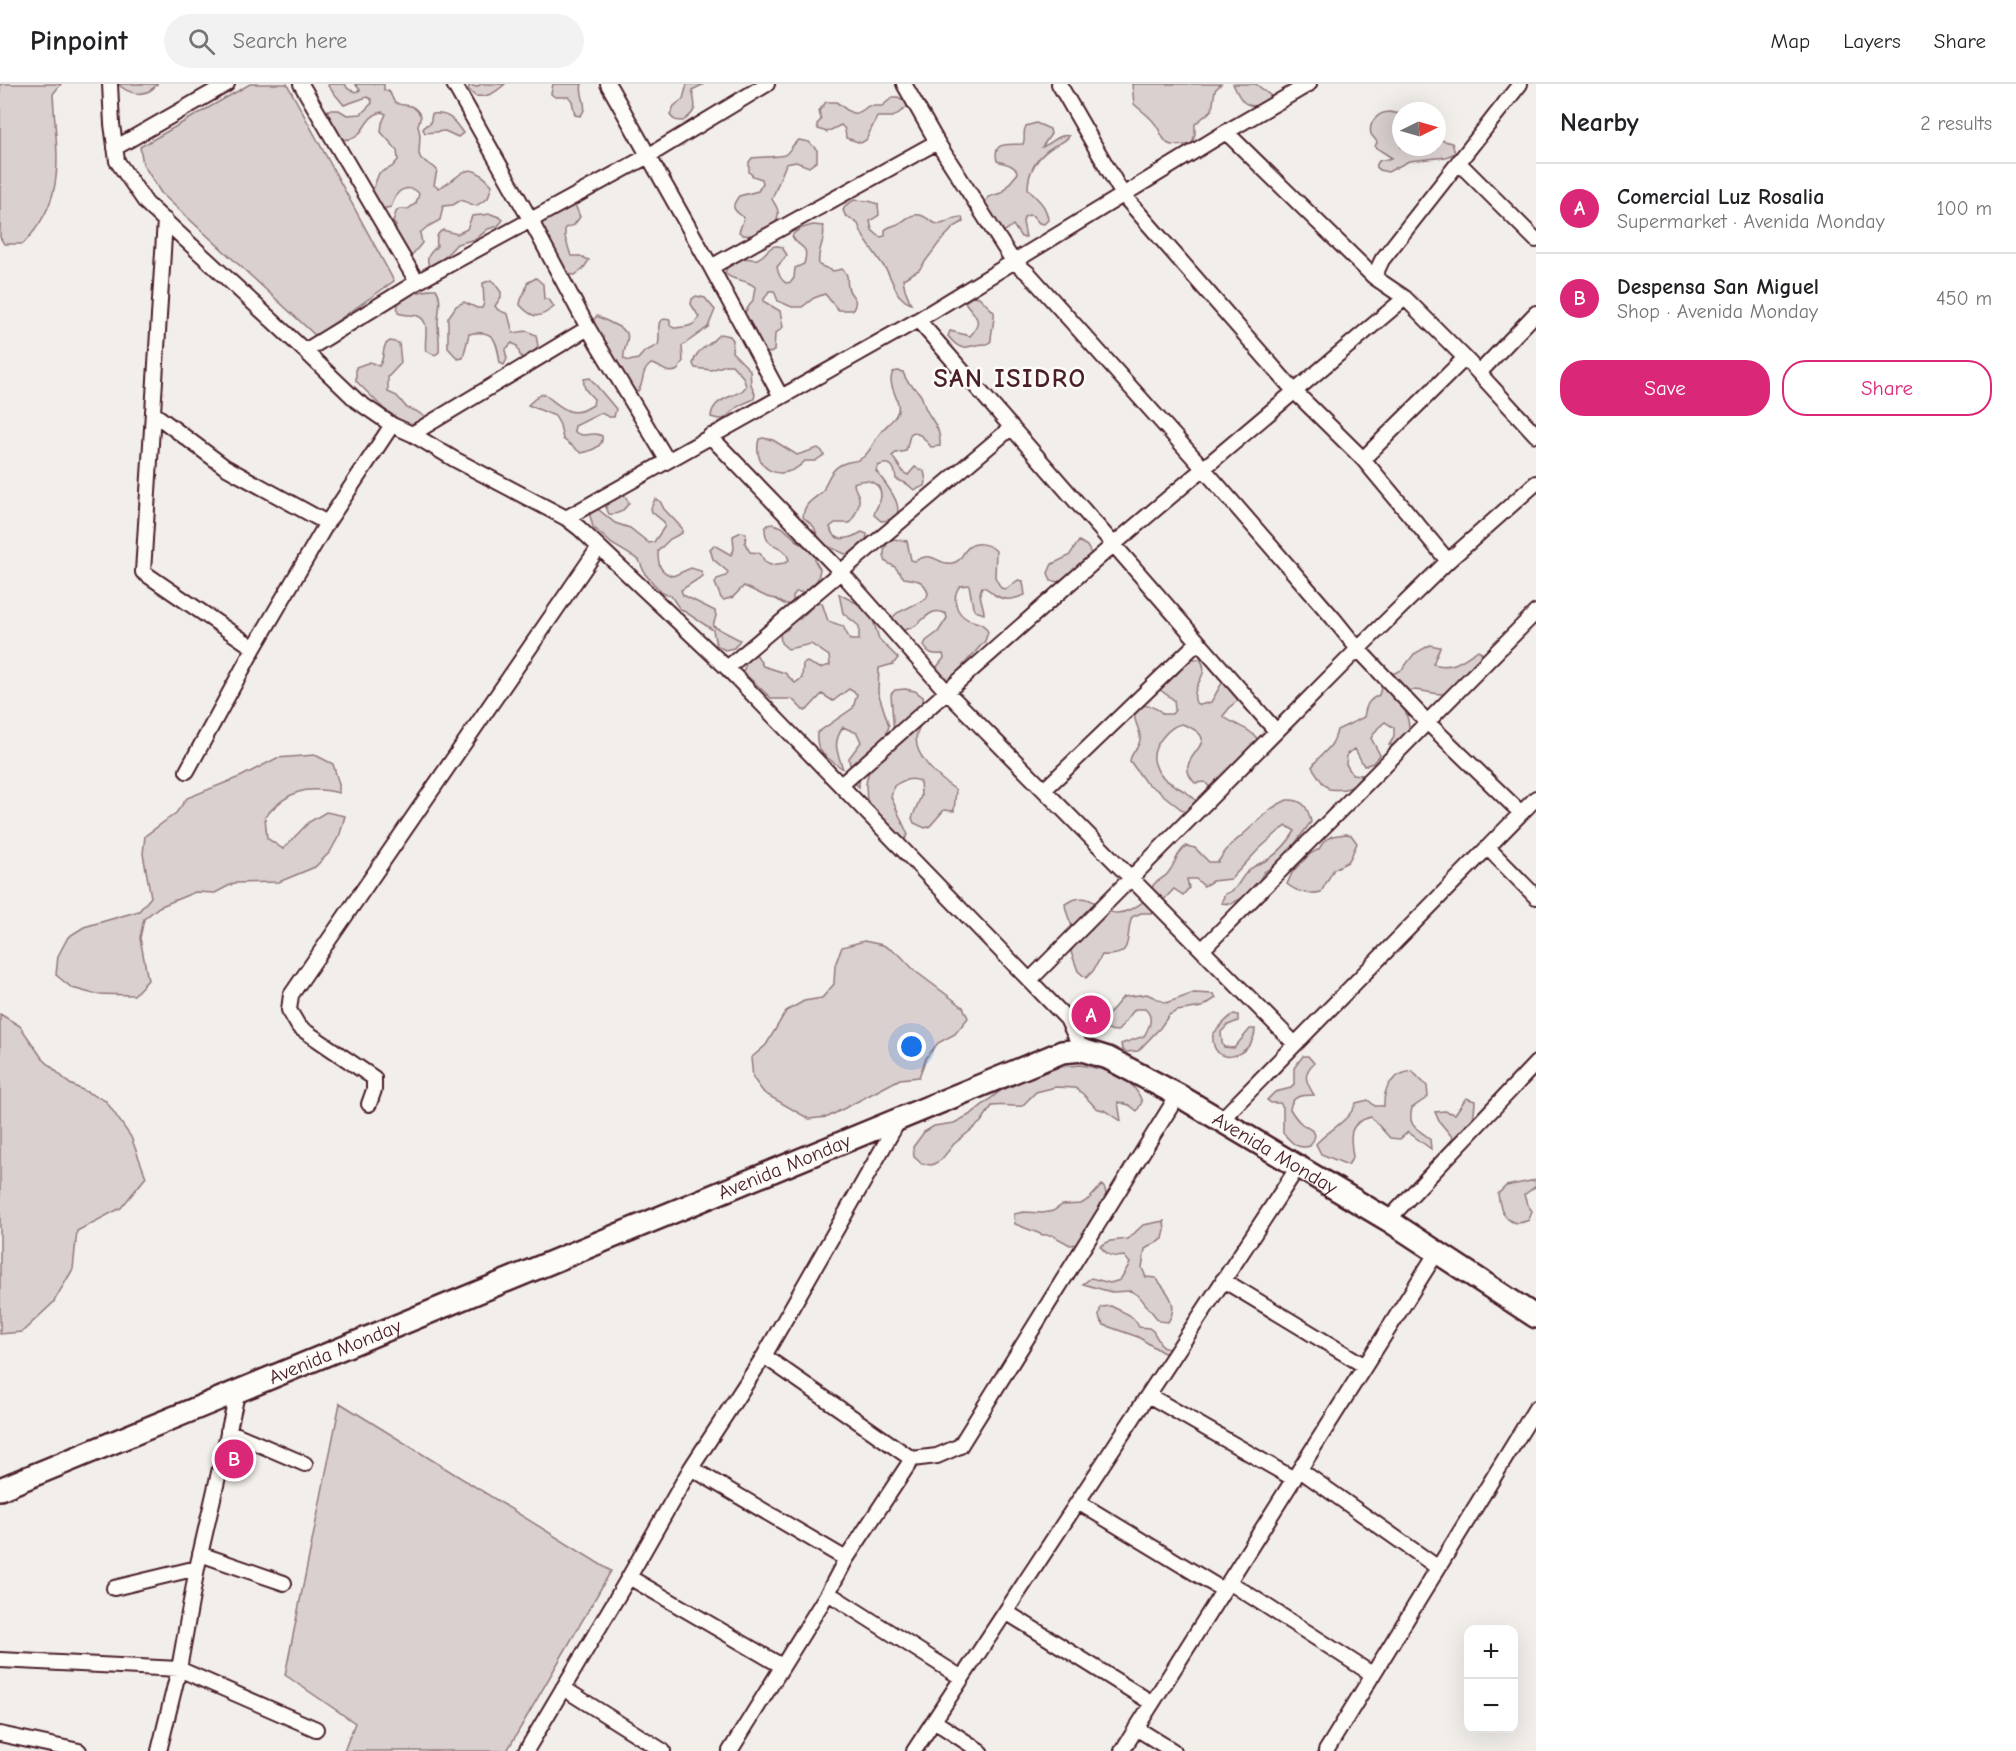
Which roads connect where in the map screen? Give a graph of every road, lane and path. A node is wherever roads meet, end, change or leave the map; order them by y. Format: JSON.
{"nodes":[{"id":1,"x":110,"y":84,"type":"edge"},
{"id":2,"x":227,"y":84,"type":"edge"},
{"id":3,"x":302,"y":84,"type":"edge"},
{"id":4,"x":454,"y":84,"type":"edge"},
{"id":5,"x":608,"y":84,"type":"edge"},
{"id":6,"x":904,"y":84,"type":"edge"},
{"id":7,"x":1059,"y":84,"type":"edge"},
{"id":8,"x":1309,"y":84,"type":"edge"},
{"id":9,"x":1520,"y":84,"type":"edge"},
{"id":10,"x":760,"y":86,"type":"edge"},
{"id":11,"x":1226,"y":132,"type":"junction"},
{"id":12,"x":937,"y":142,"type":"junction"},
{"id":13,"x":115,"y":148,"type":"junction"},
{"id":14,"x":648,"y":156,"type":"junction"},
{"id":15,"x":1458,"y":162,"type":"junction"},
{"id":16,"x":1123,"y":195,"type":"junction"},
{"id":17,"x":530,"y":219,"type":"junction"},
{"id":18,"x":165,"y":220,"type":"junction"},
{"id":19,"x":1536,"y":240,"type":"edge"},
{"id":20,"x":1013,"y":261,"type":"junction"},
{"id":21,"x":711,"y":267,"type":"junction"},
{"id":22,"x":1374,"y":277,"type":"junction"},
{"id":23,"x":417,"y":282,"type":"junction"},
{"id":24,"x":1405,"y":298,"type":"junction"},
{"id":25,"x":1536,"y":313,"type":"edge"},
{"id":26,"x":918,"y":320,"type":"junction"},
{"id":27,"x":588,"y":328,"type":"junction"},
{"id":28,"x":305,"y":351,"type":"junction"},
{"id":29,"x":1465,"y":358,"type":"junction"},
{"id":30,"x":1479,"y":373,"type":"junction"},
{"id":31,"x":1295,"y":392,"type":"junction"},
{"id":32,"x":781,"y":397,"type":"junction"},
{"id":33,"x":153,"y":413,"type":"junction"},
{"id":34,"x":392,"y":425,"type":"junction"},
{"id":35,"x":1012,"y":427,"type":"junction"},
{"id":36,"x":412,"y":434,"type":"junction"},
{"id":37,"x":1536,"y":435,"type":"edge"},
{"id":38,"x":710,"y":436,"type":"junction"},
{"id":39,"x":1363,"y":459,"type":"junction"},
{"id":40,"x":667,"y":460,"type":"junction"},
{"id":41,"x":1203,"y":468,"type":"junction"},
{"id":42,"x":1536,"y":483,"type":"edge"},
{"id":43,"x":566,"y":518,"type":"junction"},
{"id":44,"x":327,"y":524,"type":"junction"},
{"id":45,"x":1113,"y":545,"type":"junction"},
{"id":46,"x":599,"y":547,"type":"junction"},
{"id":47,"x":1448,"y":561,"type":"junction"},
{"id":48,"x":840,"y":572,"type":"junction"},
{"id":49,"x":1536,"y":612,"type":"edge"},
{"id":50,"x":1198,"y":642,"type":"junction"},
{"id":51,"x":254,"y":648,"type":"junction"},
{"id":52,"x":1358,"y":649,"type":"junction"},
{"id":53,"x":728,"y":668,"type":"junction"},
{"id":54,"x":946,"y":691,"type":"junction"},
{"id":55,"x":1427,"y":722,"type":"junction"},
{"id":56,"x":1276,"y":731,"type":"junction"},
{"id":57,"x":186,"y":771,"type":"dead end"},
{"id":58,"x":841,"y":785,"type":"junction"},
{"id":59,"x":1044,"y":790,"type":"junction"},
{"id":60,"x":1536,"y":798,"type":"edge"},
{"id":61,"x":1521,"y":813,"type":"junction"},
{"id":62,"x":1488,"y":848,"type":"junction"},
{"id":63,"x":1131,"y":878,"type":"junction"},
{"id":64,"x":1536,"y":897,"type":"edge"},
{"id":65,"x":1202,"y":950,"type":"junction"},
{"id":66,"x":1030,"y":980,"type":"junction"},
{"id":67,"x":1295,"y":1044,"type":"junction"},
{"id":68,"x":1082,"y":1050,"type":"junction"},
{"id":69,"x":1536,"y":1063,"type":"edge"},
{"id":70,"x":1178,"y":1095,"type":"junction"},
{"id":71,"x":369,"y":1104,"type":"dead end"},
{"id":72,"x":900,"y":1118,"type":"junction"},
{"id":73,"x":1220,"y":1120,"type":"junction"},
{"id":74,"x":1298,"y":1167,"type":"junction"},
{"id":75,"x":1388,"y":1220,"type":"junction"},
{"id":76,"x":1437,"y":1252,"type":"junction"},
{"id":77,"x":1223,"y":1280,"type":"junction"},
{"id":78,"x":1536,"y":1317,"type":"edge"},
{"id":79,"x":764,"y":1356,"type":"junction"},
{"id":80,"x":1365,"y":1366,"type":"junction"},
{"id":81,"x":238,"y":1390,"type":"junction"},
{"id":82,"x":1148,"y":1395,"type":"junction"},
{"id":83,"x":1536,"y":1408,"type":"edge"},
{"id":84,"x":228,"y":1431,"type":"junction"},
{"id":85,"x":912,"y":1459,"type":"junction"},
{"id":86,"x":305,"y":1464,"type":"dead end"},
{"id":87,"x":691,"y":1468,"type":"junction"},
{"id":88,"x":1297,"y":1474,"type":"junction"},
{"id":89,"x":0,"y":1489,"type":"edge"},
{"id":90,"x":1078,"y":1502,"type":"junction"},
{"id":91,"x":200,"y":1554,"type":"junction"},
{"id":92,"x":846,"y":1559,"type":"junction"},
{"id":93,"x":1437,"y":1567,"type":"junction"},
{"id":94,"x":197,"y":1568,"type":"junction"},
{"id":95,"x":629,"y":1577,"type":"junction"},
{"id":96,"x":284,"y":1583,"type":"dead end"},
{"id":97,"x":1226,"y":1586,"type":"junction"},
{"id":98,"x":114,"y":1588,"type":"dead end"},
{"id":99,"x":828,"y":1593,"type":"junction"},
{"id":100,"x":1005,"y":1612,"type":"junction"},
{"id":101,"x":0,"y":1660,"type":"edge"},
{"id":102,"x":782,"y":1666,"type":"junction"},
{"id":103,"x":179,"y":1669,"type":"junction"},
{"id":104,"x":1372,"y":1674,"type":"junction"},
{"id":105,"x":962,"y":1678,"type":"junction"},
{"id":106,"x":563,"y":1688,"type":"junction"},
{"id":107,"x":1152,"y":1703,"type":"junction"},
{"id":108,"x":934,"y":1721,"type":"junction"},
{"id":109,"x":1136,"y":1728,"type":"junction"},
{"id":110,"x":316,"y":1729,"type":"dead end"},
{"id":111,"x":0,"y":1734,"type":"edge"},
{"id":112,"x":79,"y":1751,"type":"edge"},
{"id":113,"x":159,"y":1751,"type":"edge"},
{"id":114,"x":526,"y":1751,"type":"edge"},
{"id":115,"x":663,"y":1751,"type":"edge"},
{"id":116,"x":730,"y":1751,"type":"edge"},
{"id":117,"x":914,"y":1751,"type":"edge"},
{"id":118,"x":980,"y":1751,"type":"edge"},
{"id":119,"x":1122,"y":1751,"type":"edge"},
{"id":120,"x":1173,"y":1751,"type":"edge"},
{"id":121,"x":1326,"y":1751,"type":"edge"}],
"edges":[{"from":1,"to":13,"type":"street"},
{"from":2,"to":13,"type":"street"},
{"from":3,"to":23,"type":"street"},
{"from":4,"to":17,"type":"street"},
{"from":5,"to":14,"type":"street"},
{"from":6,"to":12,"type":"street"},
{"from":7,"to":16,"type":"street"},
{"from":8,"to":11,"type":"street"},
{"from":9,"to":15,"type":"street"},
{"from":10,"to":14,"type":"street"},
{"from":11,"to":16,"type":"street"},
{"from":11,"to":22,"type":"street"},
{"from":12,"to":20,"type":"street"},
{"from":12,"to":21,"type":"street"},
{"from":13,"to":18,"type":"street"},
{"from":14,"to":17,"type":"street"},
{"from":14,"to":21,"type":"street"},
{"from":15,"to":19,"type":"street"},
{"from":15,"to":22,"type":"street"},
{"from":16,"to":20,"type":"street"},
{"from":16,"to":31,"type":"street"},
{"from":17,"to":23,"type":"street"},
{"from":17,"to":27,"type":"street"},
{"from":18,"to":28,"type":"street"},
{"from":18,"to":33,"type":"street"},
{"from":20,"to":26,"type":"street"},
{"from":20,"to":41,"type":"street"},
{"from":21,"to":32,"type":"street"},
{"from":22,"to":24,"type":"street"},
{"from":23,"to":28,"type":"street"},
{"from":24,"to":29,"type":"street"},
{"from":24,"to":31,"type":"street"},
{"from":25,"to":30,"type":"street"},
{"from":26,"to":32,"type":"street"},
{"from":26,"to":35,"type":"street"},
{"from":27,"to":36,"type":"street"},
{"from":27,"to":40,"type":"street"},
{"from":28,"to":34,"type":"street"},
{"from":29,"to":30,"type":"street"},
{"from":29,"to":39,"type":"street"},
{"from":30,"to":37,"type":"street"},
{"from":31,"to":39,"type":"street"},
{"from":31,"to":41,"type":"street"},
{"from":32,"to":38,"type":"street"},
{"from":33,"to":44,"type":"street"},
{"from":33,"to":51,"type":"street"},
{"from":34,"to":36,"type":"street"},
{"from":34,"to":44,"type":"street"},
{"from":35,"to":45,"type":"street"},
{"from":35,"to":48,"type":"street"},
{"from":36,"to":43,"type":"street"},
{"from":38,"to":40,"type":"street"},
{"from":38,"to":48,"type":"street"},
{"from":39,"to":47,"type":"street"},
{"from":40,"to":43,"type":"street"},
{"from":41,"to":45,"type":"street"},
{"from":41,"to":52,"type":"street"},
{"from":42,"to":47,"type":"street"},
{"from":43,"to":46,"type":"street"},
{"from":44,"to":51,"type":"street"},
{"from":45,"to":50,"type":"street"},
{"from":45,"to":54,"type":"street"},
{"from":46,"to":53,"type":"street"},
{"from":46,"to":71,"type":"street"},
{"from":47,"to":52,"type":"street"},
{"from":48,"to":53,"type":"street"},
{"from":48,"to":54,"type":"street"},
{"from":49,"to":55,"type":"street"},
{"from":50,"to":56,"type":"street"},
{"from":50,"to":59,"type":"street"},
{"from":51,"to":57,"type":"street"},
{"from":52,"to":55,"type":"street"},
{"from":52,"to":56,"type":"street"},
{"from":53,"to":58,"type":"street"},
{"from":54,"to":58,"type":"street"},
{"from":54,"to":59,"type":"street"},
{"from":55,"to":61,"type":"street"},
{"from":55,"to":65,"type":"street"},
{"from":56,"to":63,"type":"street"},
{"from":58,"to":66,"type":"street"},
{"from":59,"to":63,"type":"street"},
{"from":60,"to":61,"type":"street"},
{"from":61,"to":62,"type":"street"},
{"from":62,"to":64,"type":"street"},
{"from":62,"to":67,"type":"street"},
{"from":63,"to":65,"type":"street"},
{"from":63,"to":66,"type":"street"},
{"from":65,"to":67,"type":"street"},
{"from":66,"to":68,"type":"street"},
{"from":67,"to":73,"type":"street"},
{"from":68,"to":70,"type":"highway","name":"Avenida Monday"},
{"from":68,"to":72,"type":"highway","name":"Avenida Monday"},
{"from":69,"to":75,"type":"street"},
{"from":70,"to":73,"type":"highway","name":"Avenida Monday"},
{"from":70,"to":85,"type":"street"},
{"from":72,"to":79,"type":"street"},
{"from":72,"to":81,"type":"highway","name":"Avenida Monday"},
{"from":73,"to":74,"type":"highway","name":"Avenida Monday"},
{"from":74,"to":75,"type":"highway","name":"Avenida Monday"},
{"from":74,"to":77,"type":"street"},
{"from":75,"to":76,"type":"highway","name":"Avenida Monday"},
{"from":76,"to":78,"type":"highway","name":"Avenida Monday"},
{"from":76,"to":80,"type":"street"},
{"from":77,"to":80,"type":"street"},
{"from":77,"to":82,"type":"street"},
{"from":79,"to":85,"type":"street"},
{"from":79,"to":87,"type":"street"},
{"from":80,"to":88,"type":"street"},
{"from":81,"to":84,"type":"street"},
{"from":81,"to":89,"type":"highway","name":"Avenida Monday"},
{"from":82,"to":88,"type":"street"},
{"from":82,"to":90,"type":"street"},
{"from":83,"to":93,"type":"street"},
{"from":84,"to":86,"type":"street"},
{"from":84,"to":91,"type":"street"},
{"from":85,"to":92,"type":"street"},
{"from":87,"to":92,"type":"street"},
{"from":87,"to":95,"type":"street"},
{"from":88,"to":93,"type":"street"},
{"from":88,"to":97,"type":"street"},
{"from":90,"to":97,"type":"street"},
{"from":90,"to":100,"type":"street"},
{"from":91,"to":94,"type":"street"},
{"from":91,"to":96,"type":"street"},
{"from":92,"to":99,"type":"street"},
{"from":93,"to":104,"type":"street"},
{"from":94,"to":98,"type":"street"},
{"from":94,"to":103,"type":"street"},
{"from":95,"to":102,"type":"street"},
{"from":95,"to":106,"type":"street"},
{"from":97,"to":104,"type":"street"},
{"from":97,"to":107,"type":"street"},
{"from":99,"to":102,"type":"street"},
{"from":99,"to":105,"type":"street"},
{"from":100,"to":105,"type":"street"},
{"from":100,"to":107,"type":"street"},
{"from":101,"to":103,"type":"street"},
{"from":102,"to":116,"type":"street"},
{"from":103,"to":110,"type":"street"},
{"from":103,"to":113,"type":"street"},
{"from":104,"to":121,"type":"street"},
{"from":105,"to":108,"type":"street"},
{"from":106,"to":114,"type":"street"},
{"from":106,"to":115,"type":"street"},
{"from":107,"to":109,"type":"street"},
{"from":108,"to":117,"type":"street"},
{"from":108,"to":118,"type":"street"},
{"from":109,"to":119,"type":"street"},
{"from":109,"to":120,"type":"street"},
{"from":111,"to":112,"type":"street"}]}
